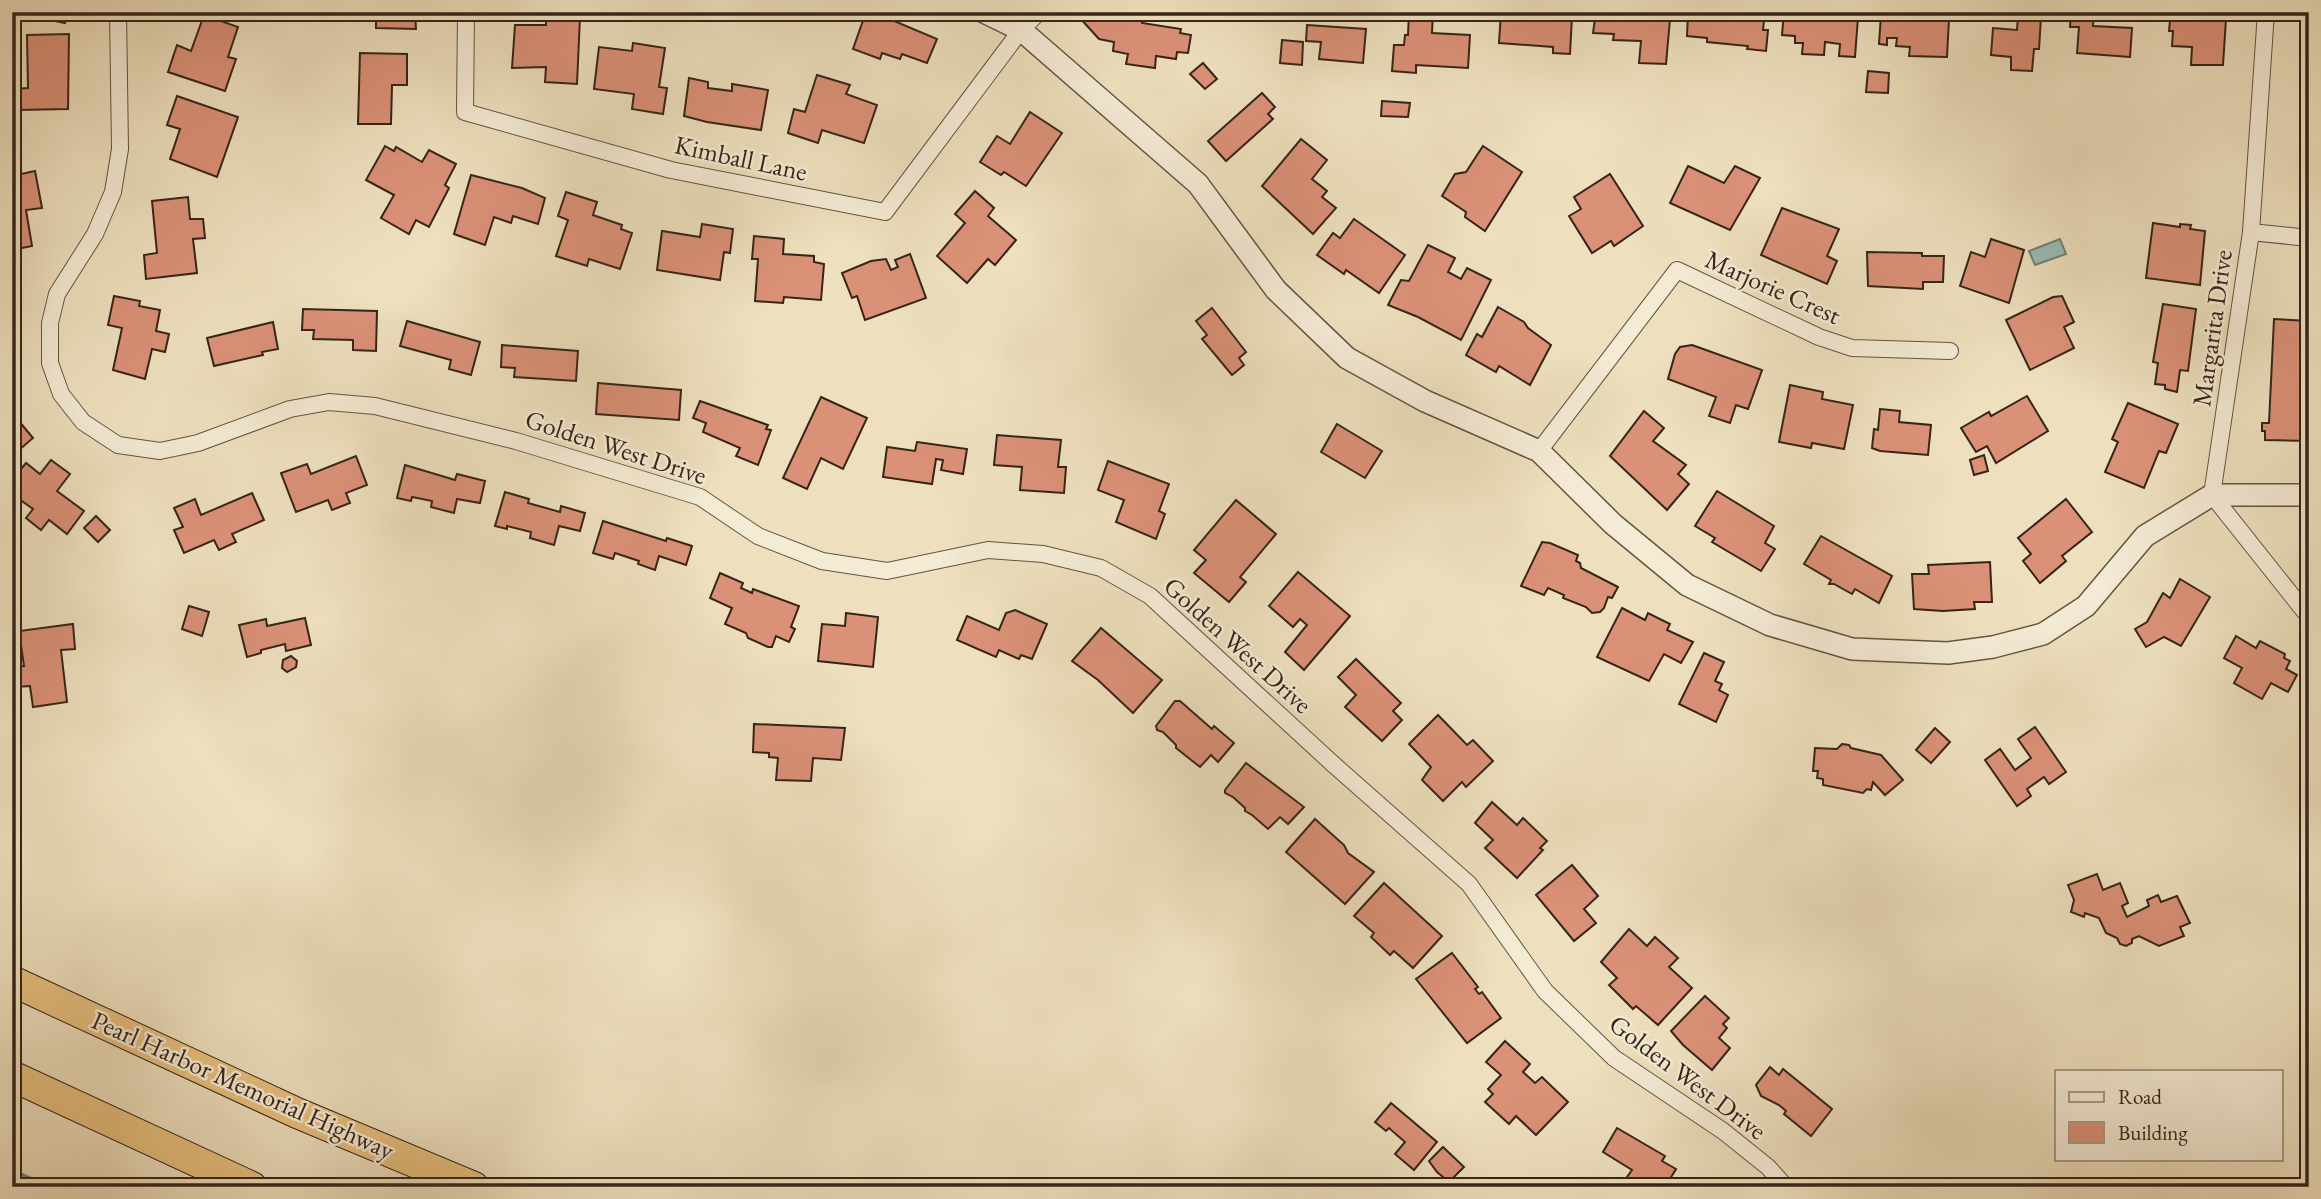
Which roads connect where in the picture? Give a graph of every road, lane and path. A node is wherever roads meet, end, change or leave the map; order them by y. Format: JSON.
{"nodes":[{"id":1,"x":118,"y":12,"type":"edge"},
{"id":2,"x":466,"y":12,"type":"edge"},
{"id":3,"x":984,"y":12,"type":"edge"},
{"id":4,"x":1040,"y":12,"type":"edge"},
{"id":5,"x":2266,"y":12,"type":"edge"},
{"id":6,"x":1021,"y":30,"type":"junction"},
{"id":7,"x":2251,"y":232,"type":"junction"},
{"id":8,"x":2309,"y":238,"type":"edge"},
{"id":9,"x":1950,"y":351,"type":"dead end"},
{"id":10,"x":1539,"y":451,"type":"junction"},
{"id":11,"x":2212,"y":495,"type":"junction"},
{"id":12,"x":2309,"y":495,"type":"edge"},
{"id":13,"x":2309,"y":617,"type":"edge"},
{"id":14,"x":12,"y":981,"type":"edge"},
{"id":15,"x":12,"y":1076,"type":"edge"},
{"id":16,"x":252,"y":1187,"type":"edge"},
{"id":17,"x":474,"y":1187,"type":"edge"},
{"id":18,"x":1786,"y":1187,"type":"edge"}],
"edges":[{"from":1,"to":18,"type":"street","name":"Golden West Drive"},
{"from":2,"to":6,"type":"street","name":"Kimball Lane"},
{"from":3,"to":6,"type":"street"},
{"from":4,"to":6,"type":"street"},
{"from":5,"to":7,"type":"street","name":"Margarita Drive"},
{"from":6,"to":10,"type":"street"},
{"from":7,"to":8,"type":"street"},
{"from":7,"to":11,"type":"street","name":"Margarita Drive"},
{"from":9,"to":10,"type":"street","name":"Marjorie Crest"},
{"from":10,"to":11,"type":"street"},
{"from":11,"to":12,"type":"street"},
{"from":11,"to":13,"type":"street"},
{"from":14,"to":17,"type":"highway","name":"Pearl Harbor Memorial Highway"},
{"from":15,"to":16,"type":"highway"}]}
